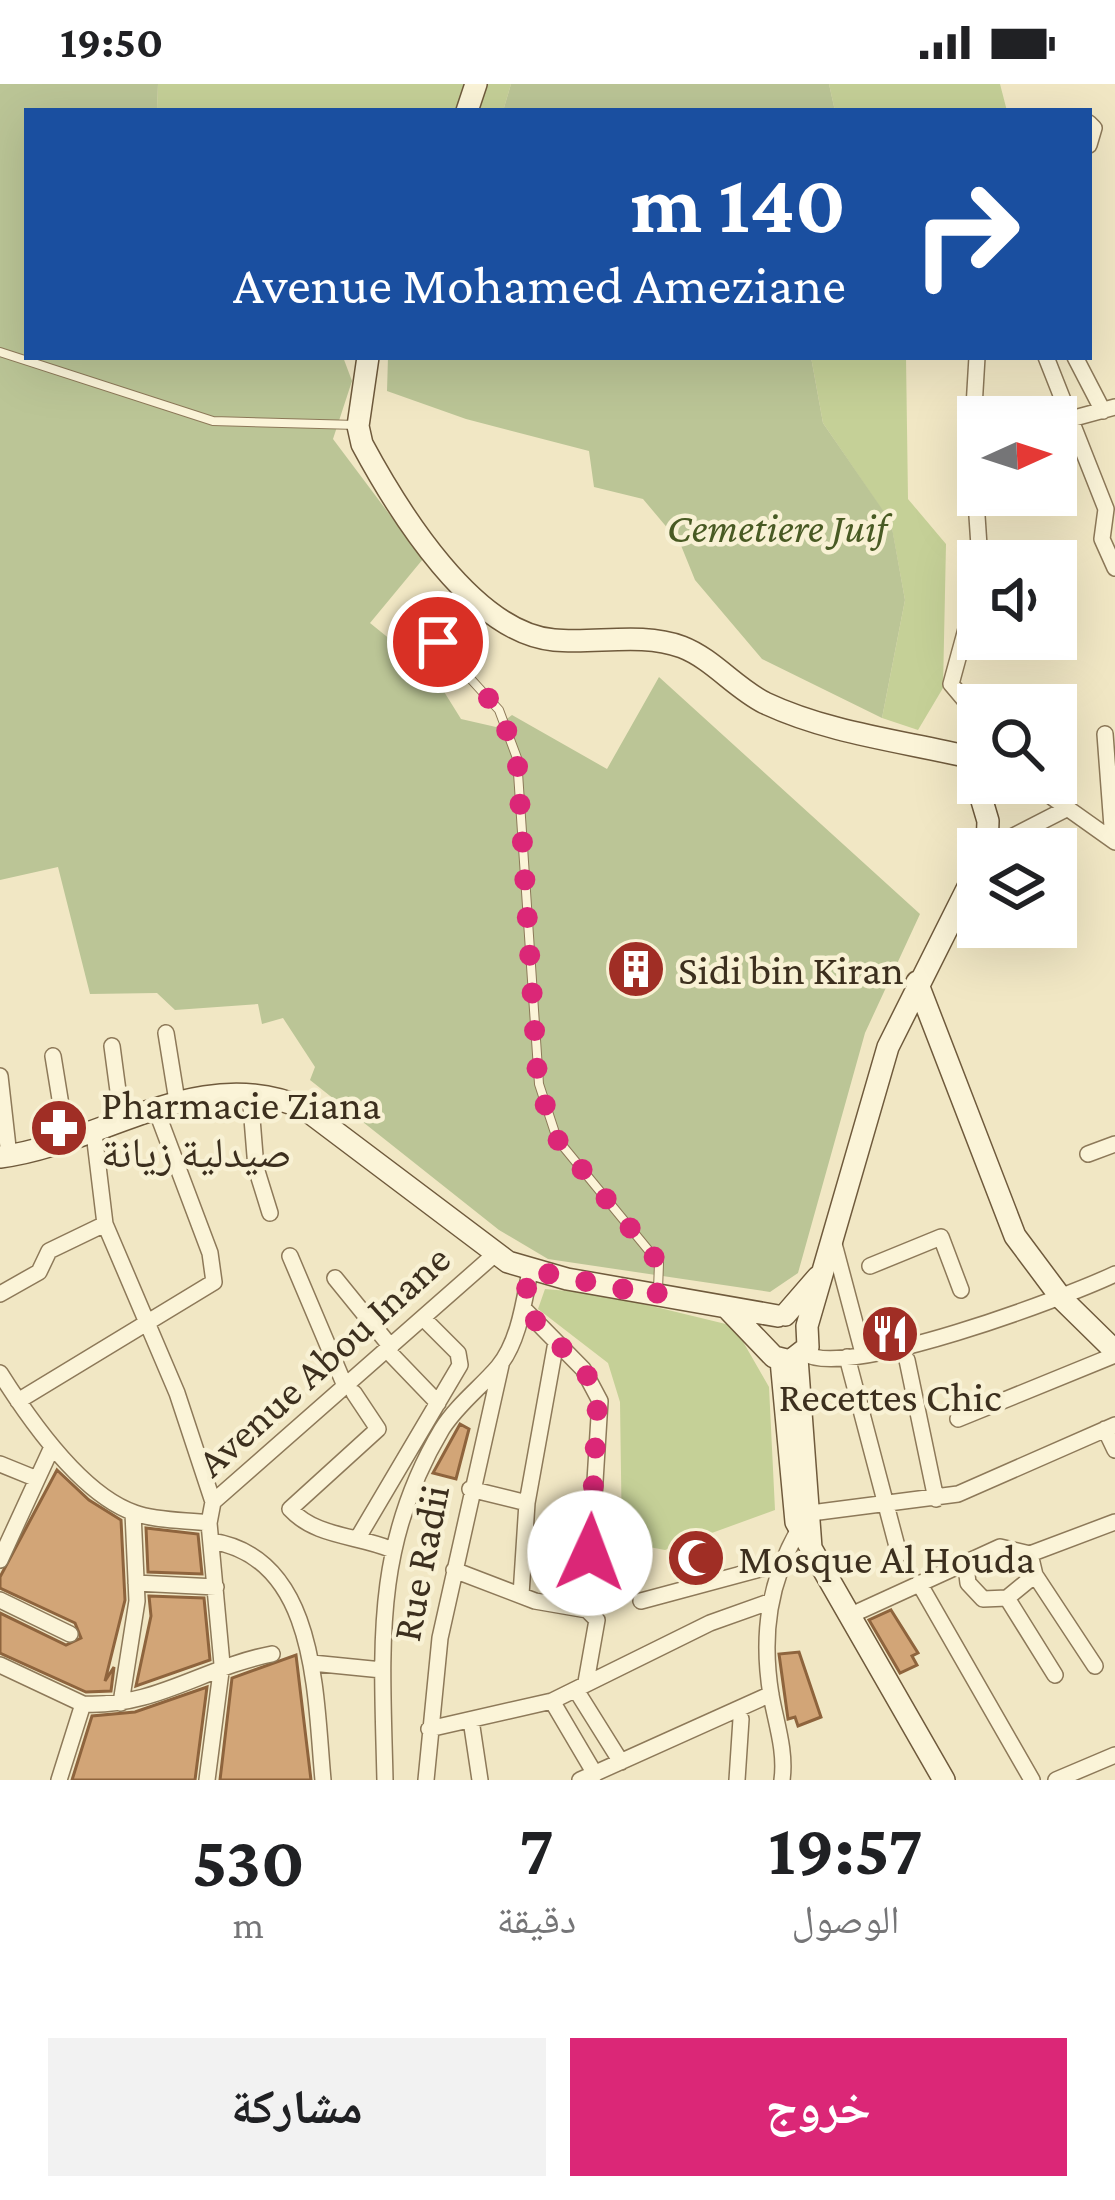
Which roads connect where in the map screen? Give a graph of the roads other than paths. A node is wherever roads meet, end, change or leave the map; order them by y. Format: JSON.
{"nodes":[{"id":1,"x":25,"y":360,"type":"edge"},
{"id":2,"x":368,"y":360,"type":"edge"},
{"id":3,"x":979,"y":360,"type":"edge"},
{"id":4,"x":1047,"y":360,"type":"edge"},
{"id":5,"x":1077,"y":360,"type":"edge"},
{"id":6,"x":977,"y":396,"type":"edge"},
{"id":7,"x":1056,"y":396,"type":"edge"},
{"id":8,"x":1109,"y":409,"type":"edge"},
{"id":9,"x":1077,"y":417,"type":"edge"},
{"id":10,"x":358,"y":425,"type":"junction"},
{"id":11,"x":1077,"y":450,"type":"edge"},
{"id":12,"x":1115,"y":568,"type":"edge"},
{"id":13,"x":465,"y":594,"type":"junction"},
{"id":14,"x":959,"y":660,"type":"edge"},
{"id":15,"x":957,"y":692,"type":"edge"},
{"id":16,"x":1105,"y":734,"type":"dead end"},
{"id":17,"x":957,"y":754,"type":"edge"},
{"id":18,"x":1062,"y":804,"type":"edge"},
{"id":19,"x":1068,"y":808,"type":"junction"},
{"id":20,"x":1029,"y":828,"type":"edge"},
{"id":21,"x":1114,"y":841,"type":"edge"},
{"id":22,"x":957,"y":906,"type":"edge"},
{"id":23,"x":917,"y":982,"type":"junction"},
{"id":24,"x":166,"y":1033,"type":"dead end"},
{"id":25,"x":112,"y":1046,"type":"dead end"},
{"id":26,"x":53,"y":1056,"type":"dead end"},
{"id":27,"x":0,"y":1076,"type":"edge"},
{"id":28,"x":250,"y":1094,"type":"junction"},
{"id":29,"x":166,"y":1104,"type":"junction"},
{"id":30,"x":122,"y":1121,"type":"junction"},
{"id":31,"x":94,"y":1132,"type":"junction"},
{"id":32,"x":68,"y":1142,"type":"junction"},
{"id":33,"x":1115,"y":1144,"type":"edge"},
{"id":34,"x":1088,"y":1154,"type":"dead end"},
{"id":35,"x":5,"y":1157,"type":"edge"},
{"id":36,"x":270,"y":1213,"type":"dead end"},
{"id":37,"x":105,"y":1224,"type":"junction"},
{"id":38,"x":832,"y":1234,"type":"junction"},
{"id":39,"x":494,"y":1255,"type":"junction"},
{"id":40,"x":290,"y":1256,"type":"dead end"},
{"id":41,"x":870,"y":1266,"type":"dead end"},
{"id":42,"x":530,"y":1270,"type":"junction"},
{"id":43,"x":822,"y":1272,"type":"junction"},
{"id":44,"x":1115,"y":1274,"type":"edge"},
{"id":45,"x":335,"y":1278,"type":"dead end"},
{"id":46,"x":961,"y":1290,"type":"dead end"},
{"id":47,"x":0,"y":1294,"type":"edge"},
{"id":48,"x":657,"y":1296,"type":"junction"},
{"id":49,"x":1062,"y":1299,"type":"junction"},
{"id":50,"x":523,"y":1308,"type":"junction"},
{"id":51,"x":728,"y":1309,"type":"junction"},
{"id":52,"x":782,"y":1315,"type":"junction"},
{"id":53,"x":424,"y":1319,"type":"junction"},
{"id":54,"x":148,"y":1324,"type":"junction"},
{"id":55,"x":807,"y":1326,"type":"junction"},
{"id":56,"x":556,"y":1342,"type":"junction"},
{"id":57,"x":389,"y":1348,"type":"junction"},
{"id":58,"x":1115,"y":1353,"type":"edge"},
{"id":59,"x":787,"y":1354,"type":"junction"},
{"id":60,"x":855,"y":1356,"type":"junction"},
{"id":61,"x":907,"y":1360,"type":"dead end"},
{"id":62,"x":502,"y":1362,"type":"junction"},
{"id":63,"x":0,"y":1373,"type":"edge"},
{"id":64,"x":350,"y":1390,"type":"junction"},
{"id":65,"x":18,"y":1401,"type":"junction"},
{"id":66,"x":438,"y":1402,"type":"junction"},
{"id":67,"x":958,"y":1419,"type":"dead end"},
{"id":68,"x":1110,"y":1427,"type":"edge"},
{"id":69,"x":52,"y":1447,"type":"junction"},
{"id":70,"x":1115,"y":1450,"type":"edge"},
{"id":71,"x":0,"y":1464,"type":"edge"},
{"id":72,"x":37,"y":1478,"type":"junction"},
{"id":73,"x":470,"y":1489,"type":"junction"},
{"id":74,"x":936,"y":1499,"type":"junction"},
{"id":75,"x":213,"y":1502,"type":"junction"},
{"id":76,"x":527,"y":1503,"type":"junction"},
{"id":77,"x":890,"y":1506,"type":"junction"},
{"id":78,"x":134,"y":1513,"type":"junction"},
{"id":79,"x":1115,"y":1522,"type":"edge"},
{"id":80,"x":808,"y":1529,"type":"junction"},
{"id":81,"x":6,"y":1530,"type":"edge"},
{"id":82,"x":210,"y":1532,"type":"junction"},
{"id":83,"x":359,"y":1536,"type":"junction"},
{"id":84,"x":390,"y":1549,"type":"junction"},
{"id":85,"x":899,"y":1554,"type":"dead end"},
{"id":86,"x":1030,"y":1554,"type":"junction"},
{"id":87,"x":0,"y":1560,"type":"edge"},
{"id":88,"x":779,"y":1564,"type":"junction"},
{"id":89,"x":966,"y":1566,"type":"junction"},
{"id":90,"x":454,"y":1570,"type":"junction"},
{"id":91,"x":1035,"y":1575,"type":"junction"},
{"id":92,"x":136,"y":1583,"type":"junction"},
{"id":93,"x":919,"y":1583,"type":"junction"},
{"id":94,"x":216,"y":1587,"type":"junction"},
{"id":95,"x":520,"y":1594,"type":"junction"},
{"id":96,"x":1007,"y":1598,"type":"junction"},
{"id":97,"x":0,"y":1600,"type":"edge"},
{"id":98,"x":641,"y":1601,"type":"dead end"},
{"id":99,"x":769,"y":1602,"type":"junction"},
{"id":100,"x":587,"y":1610,"type":"junction"},
{"id":101,"x":849,"y":1616,"type":"junction"},
{"id":102,"x":70,"y":1634,"type":"dead end"},
{"id":103,"x":272,"y":1654,"type":"dead end"},
{"id":104,"x":312,"y":1663,"type":"junction"},
{"id":105,"x":222,"y":1664,"type":"junction"},
{"id":106,"x":0,"y":1665,"type":"edge"},
{"id":107,"x":1095,"y":1666,"type":"dead end"},
{"id":108,"x":382,"y":1670,"type":"junction"},
{"id":109,"x":1055,"y":1675,"type":"dead end"},
{"id":110,"x":581,"y":1686,"type":"junction"},
{"id":111,"x":771,"y":1694,"type":"junction"},
{"id":112,"x":552,"y":1701,"type":"junction"},
{"id":113,"x":122,"y":1703,"type":"junction"},
{"id":114,"x":82,"y":1704,"type":"junction"},
{"id":115,"x":741,"y":1719,"type":"dead end"},
{"id":116,"x":471,"y":1720,"type":"junction"},
{"id":117,"x":429,"y":1729,"type":"junction"},
{"id":118,"x":923,"y":1751,"type":"junction"},
{"id":119,"x":1115,"y":1755,"type":"edge"},
{"id":120,"x":621,"y":1762,"type":"junction"},
{"id":121,"x":588,"y":1778,"type":"edge"},
{"id":122,"x":59,"y":1780,"type":"edge"},
{"id":123,"x":207,"y":1780,"type":"edge"},
{"id":124,"x":323,"y":1780,"type":"edge"},
{"id":125,"x":385,"y":1780,"type":"edge"},
{"id":126,"x":425,"y":1780,"type":"edge"},
{"id":127,"x":480,"y":1780,"type":"edge"},
{"id":128,"x":737,"y":1780,"type":"edge"},
{"id":129,"x":782,"y":1780,"type":"edge"},
{"id":130,"x":918,"y":1780,"type":"edge"},
{"id":131,"x":944,"y":1780,"type":"edge"},
{"id":132,"x":1032,"y":1780,"type":"edge"},
{"id":133,"x":1056,"y":1780,"type":"edge"}],
"edges":[{"from":1,"to":10,"type":"lane"},
{"from":2,"to":10,"type":"street"},
{"from":3,"to":6,"type":"street"},
{"from":4,"to":7,"type":"street"},
{"from":5,"to":8,"type":"street"},
{"from":8,"to":9,"type":"street"},
{"from":10,"to":13,"type":"street"},
{"from":11,"to":12,"type":"street"},
{"from":13,"to":17,"type":"street"},
{"from":13,"to":48,"type":"lane"},
{"from":14,"to":15,"type":"street"},
{"from":16,"to":21,"type":"street"},
{"from":18,"to":19,"type":"street"},
{"from":19,"to":20,"type":"street"},
{"from":19,"to":21,"type":"street"},
{"from":22,"to":23,"type":"street"},
{"from":23,"to":38,"type":"street"},
{"from":23,"to":49,"type":"street"},
{"from":24,"to":29,"type":"street"},
{"from":25,"to":30,"type":"street"},
{"from":26,"to":32,"type":"street"},
{"from":27,"to":35,"type":"street"},
{"from":28,"to":29,"type":"street"},
{"from":28,"to":36,"type":"street"},
{"from":28,"to":39,"type":"street"},
{"from":29,"to":30,"type":"street"},
{"from":29,"to":54,"type":"street"},
{"from":30,"to":31,"type":"street"},
{"from":31,"to":32,"type":"street"},
{"from":31,"to":37,"type":"street"},
{"from":32,"to":35,"type":"street"},
{"from":33,"to":34,"type":"street"},
{"from":37,"to":47,"type":"street"},
{"from":37,"to":54,"type":"street"},
{"from":38,"to":43,"type":"street"},
{"from":38,"to":60,"type":"street"},
{"from":39,"to":42,"type":"street"},
{"from":39,"to":53,"type":"street","name":"Avenue Abou Inane"},
{"from":40,"to":64,"type":"street"},
{"from":41,"to":46,"type":"street"},
{"from":42,"to":48,"type":"street"},
{"from":42,"to":50,"type":"street"},
{"from":43,"to":52,"type":"street"},
{"from":43,"to":55,"type":"street"},
{"from":44,"to":49,"type":"street"},
{"from":45,"to":57,"type":"street"},
{"from":48,"to":51,"type":"street"},
{"from":49,"to":58,"type":"street"},
{"from":49,"to":60,"type":"street"},
{"from":50,"to":56,"type":"street"},
{"from":50,"to":62,"type":"street"},
{"from":51,"to":52,"type":"street"},
{"from":51,"to":59,"type":"street"},
{"from":52,"to":55,"type":"street"},
{"from":52,"to":59,"type":"street"},
{"from":53,"to":57,"type":"street","name":"Avenue Abou Inane"},
{"from":53,"to":66,"type":"street"},
{"from":54,"to":65,"type":"street"},
{"from":54,"to":75,"type":"street"},
{"from":55,"to":59,"type":"street"},
{"from":56,"to":76,"type":"street"},
{"from":56,"to":100,"type":"street"},
{"from":57,"to":64,"type":"street","name":"Avenue Abou Inane"},
{"from":57,"to":66,"type":"street"},
{"from":58,"to":67,"type":"street"},
{"from":59,"to":60,"type":"street"},
{"from":59,"to":80,"type":"street"},
{"from":60,"to":77,"type":"street"},
{"from":61,"to":74,"type":"street"},
{"from":62,"to":73,"type":"street","name":"Rue Radii"},
{"from":62,"to":84,"type":"street"},
{"from":63,"to":65,"type":"street"},
{"from":64,"to":75,"type":"street","name":"Avenue Abou Inane"},
{"from":64,"to":83,"type":"street"},
{"from":65,"to":69,"type":"street"},
{"from":66,"to":83,"type":"street"},
{"from":68,"to":70,"type":"street"},
{"from":68,"to":74,"type":"street"},
{"from":69,"to":72,"type":"street"},
{"from":69,"to":78,"type":"street"},
{"from":71,"to":72,"type":"street"},
{"from":72,"to":81,"type":"street"},
{"from":73,"to":76,"type":"street"},
{"from":73,"to":90,"type":"street","name":"Rue Radii"},
{"from":74,"to":77,"type":"street"},
{"from":75,"to":82,"type":"street","name":"Avenue Abou Inane"},
{"from":76,"to":95,"type":"street"},
{"from":77,"to":80,"type":"street"},
{"from":77,"to":85,"type":"street"},
{"from":78,"to":82,"type":"street"},
{"from":78,"to":92,"type":"street"},
{"from":79,"to":86,"type":"street"},
{"from":80,"to":88,"type":"street"},
{"from":80,"to":101,"type":"street"},
{"from":81,"to":87,"type":"street"},
{"from":82,"to":94,"type":"street","name":"Avenue Abou Inane"},
{"from":82,"to":104,"type":"street"},
{"from":83,"to":84,"type":"street"},
{"from":84,"to":108,"type":"street"},
{"from":86,"to":89,"type":"street"},
{"from":86,"to":91,"type":"street"},
{"from":88,"to":98,"type":"street"},
{"from":88,"to":99,"type":"street"},
{"from":89,"to":93,"type":"street"},
{"from":89,"to":96,"type":"street"},
{"from":90,"to":95,"type":"street"},
{"from":90,"to":117,"type":"street","name":"Rue Radii"},
{"from":91,"to":96,"type":"street"},
{"from":91,"to":107,"type":"street"},
{"from":92,"to":94,"type":"street"},
{"from":92,"to":113,"type":"street"},
{"from":93,"to":101,"type":"street"},
{"from":93,"to":132,"type":"street"},
{"from":94,"to":105,"type":"street","name":"Avenue Abou Inane"},
{"from":95,"to":100,"type":"street"},
{"from":96,"to":109,"type":"street"},
{"from":97,"to":102,"type":"street"},
{"from":99,"to":110,"type":"street"},
{"from":99,"to":111,"type":"street"},
{"from":100,"to":110,"type":"street"},
{"from":101,"to":118,"type":"street"},
{"from":103,"to":105,"type":"street"},
{"from":104,"to":108,"type":"street"},
{"from":104,"to":124,"type":"street"},
{"from":105,"to":113,"type":"street"},
{"from":105,"to":123,"type":"street","name":"Avenue Abou Inane"},
{"from":106,"to":114,"type":"street"},
{"from":108,"to":125,"type":"street"},
{"from":110,"to":112,"type":"street"},
{"from":110,"to":120,"type":"street"},
{"from":111,"to":120,"type":"street"},
{"from":111,"to":129,"type":"street"},
{"from":112,"to":116,"type":"street"},
{"from":112,"to":121,"type":"street"},
{"from":113,"to":114,"type":"street"},
{"from":114,"to":122,"type":"street"},
{"from":115,"to":128,"type":"street"},
{"from":116,"to":117,"type":"street"},
{"from":116,"to":127,"type":"street"},
{"from":117,"to":126,"type":"street","name":"Rue Radii"},
{"from":118,"to":130,"type":"street"},
{"from":118,"to":131,"type":"street"},
{"from":119,"to":133,"type":"street"},
{"from":120,"to":121,"type":"street"}]}
